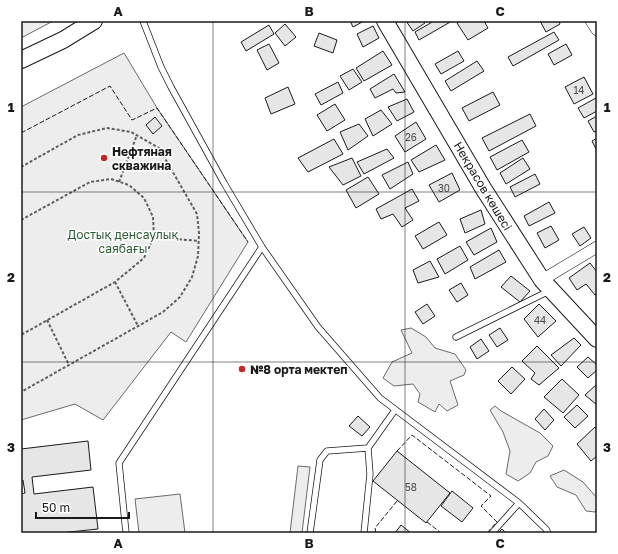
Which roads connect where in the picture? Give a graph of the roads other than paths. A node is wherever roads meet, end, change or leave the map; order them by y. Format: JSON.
{"nodes":[{"id":1,"x":94,"y":21,"type":"edge"},
{"id":2,"x":143,"y":21,"type":"edge"},
{"id":3,"x":385,"y":21,"type":"edge"},
{"id":4,"x":591,"y":21,"type":"edge"},
{"id":5,"x":597,"y":30,"type":"edge"},
{"id":6,"x":21,"y":60,"type":"edge"},
{"id":7,"x":262,"y":246,"type":"junction"},
{"id":8,"x":597,"y":247,"type":"edge"},
{"id":9,"x":547,"y":285,"type":"junction"},
{"id":10,"x":456,"y":337,"type":"dead end"},
{"id":11,"x":597,"y":339,"type":"edge"},
{"id":12,"x":395,"y":410,"type":"junction"},
{"id":13,"x":368,"y":448,"type":"junction"},
{"id":14,"x":519,"y":503,"type":"junction"},
{"id":15,"x":126,"y":533,"type":"edge"},
{"id":16,"x":310,"y":533,"type":"edge"},
{"id":17,"x":364,"y":533,"type":"edge"},
{"id":18,"x":492,"y":533,"type":"edge"},
{"id":19,"x":548,"y":533,"type":"edge"}],
"edges":[{"from":1,"to":6,"type":"main road"},
{"from":2,"to":7,"type":"lane"},
{"from":3,"to":9,"type":"main road","name":"Некрасов көшесі"},
{"from":4,"to":5,"type":"street"},
{"from":7,"to":12,"type":"lane"},
{"from":7,"to":15,"type":"lane"},
{"from":8,"to":9,"type":"street"},
{"from":9,"to":10,"type":"lane"},
{"from":9,"to":11,"type":"main road","name":"Некрасов көшесі"},
{"from":12,"to":13,"type":"lane"},
{"from":12,"to":14,"type":"lane"},
{"from":13,"to":16,"type":"lane"},
{"from":13,"to":17,"type":"lane"},
{"from":14,"to":18,"type":"lane"},
{"from":14,"to":19,"type":"lane"}]}
